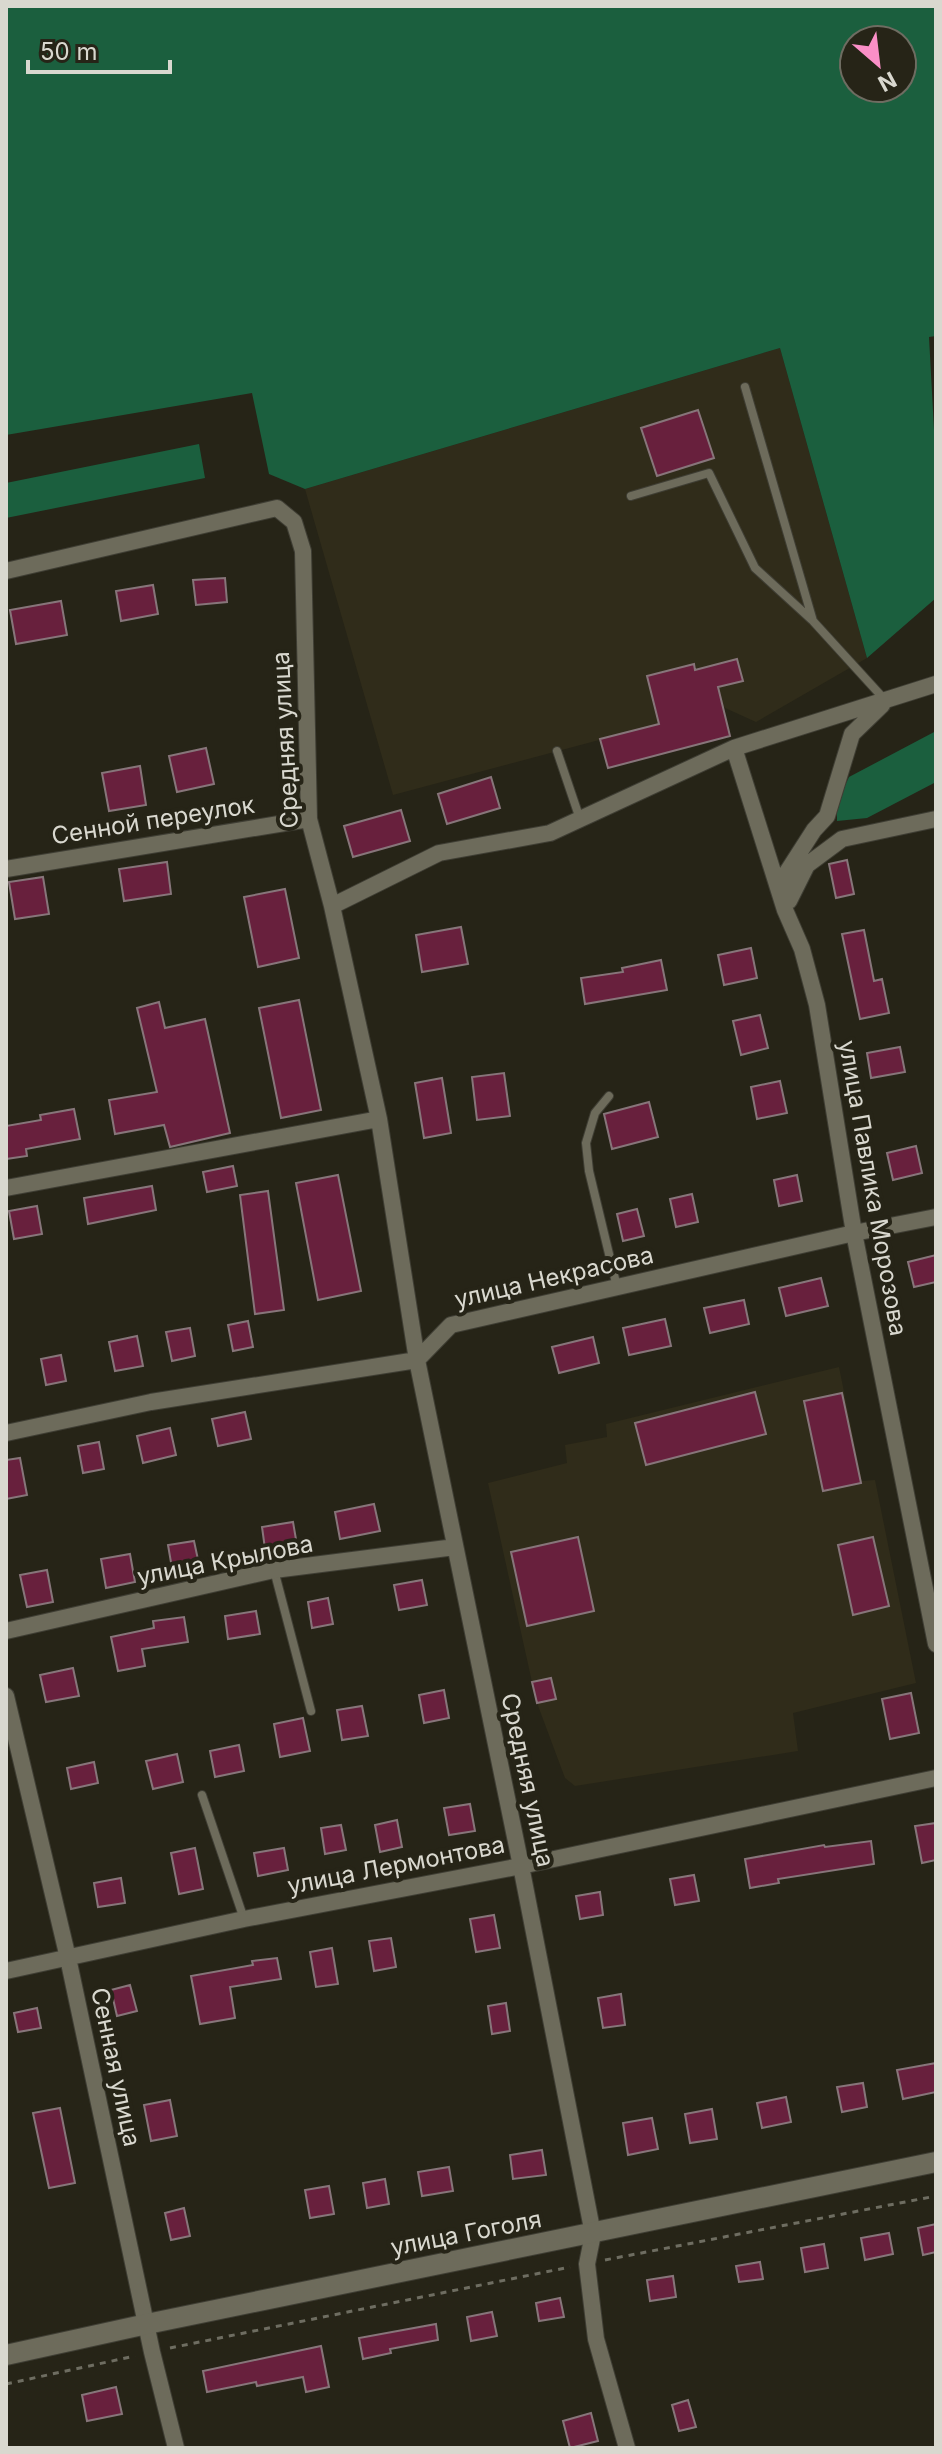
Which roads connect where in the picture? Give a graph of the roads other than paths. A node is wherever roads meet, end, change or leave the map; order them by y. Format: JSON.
{"nodes":[{"id":1,"x":745,"y":387,"type":"dead end"},
{"id":2,"x":631,"y":496,"type":"dead end"},
{"id":3,"x":6,"y":571,"type":"edge"},
{"id":4,"x":813,"y":621,"type":"junction"},
{"id":5,"x":936,"y":684,"type":"edge"},
{"id":6,"x":886,"y":701,"type":"junction"},
{"id":7,"x":734,"y":748,"type":"junction"},
{"id":8,"x":557,"y":751,"type":"dead end"},
{"id":9,"x":309,"y":819,"type":"junction"},
{"id":10,"x":580,"y":819,"type":"junction"},
{"id":11,"x":936,"y":819,"type":"edge"},
{"id":12,"x":6,"y":869,"type":"edge"},
{"id":13,"x":332,"y":906,"type":"junction"},
{"id":14,"x":785,"y":910,"type":"junction"},
{"id":15,"x":609,"y":1096,"type":"dead end"},
{"id":16,"x":379,"y":1119,"type":"junction"},
{"id":17,"x":6,"y":1188,"type":"edge"},
{"id":18,"x":936,"y":1217,"type":"edge"},
{"id":19,"x":854,"y":1233,"type":"junction"},
{"id":20,"x":617,"y":1287,"type":"junction"},
{"id":21,"x":417,"y":1360,"type":"junction"},
{"id":22,"x":6,"y":1433,"type":"edge"},
{"id":23,"x":455,"y":1547,"type":"junction"},
{"id":24,"x":274,"y":1570,"type":"junction"},
{"id":25,"x":6,"y":1631,"type":"edge"},
{"id":26,"x":936,"y":1644,"type":"edge"},
{"id":27,"x":6,"y":1696,"type":"edge"},
{"id":28,"x":311,"y":1711,"type":"dead end"},
{"id":29,"x":936,"y":1778,"type":"edge"},
{"id":30,"x":202,"y":1795,"type":"dead end"},
{"id":31,"x":521,"y":1866,"type":"junction"},
{"id":32,"x":244,"y":1919,"type":"junction"},
{"id":33,"x":68,"y":1958,"type":"junction"},
{"id":34,"x":6,"y":1971,"type":"edge"},
{"id":35,"x":936,"y":2162,"type":"edge"},
{"id":36,"x":593,"y":2234,"type":"junction"},
{"id":37,"x":147,"y":2324,"type":"junction"},
{"id":38,"x":6,"y":2355,"type":"edge"},
{"id":39,"x":176,"y":2448,"type":"edge"},
{"id":40,"x":627,"y":2448,"type":"edge"}],
"edges":[{"from":1,"to":4,"type":"lane"},
{"from":2,"to":4,"type":"lane"},
{"from":3,"to":9,"type":"street","name":"Средняя улица"},
{"from":4,"to":6,"type":"lane"},
{"from":5,"to":6,"type":"street"},
{"from":6,"to":7,"type":"street"},
{"from":6,"to":14,"type":"street"},
{"from":7,"to":10,"type":"street"},
{"from":7,"to":14,"type":"street","name":"улица Павлика Морозова"},
{"from":8,"to":10,"type":"lane"},
{"from":9,"to":12,"type":"street","name":"Сенной переулок"},
{"from":9,"to":13,"type":"street","name":"Средняя улица"},
{"from":10,"to":13,"type":"street"},
{"from":11,"to":14,"type":"street"},
{"from":13,"to":16,"type":"street","name":"Средняя улица"},
{"from":14,"to":19,"type":"street","name":"улица Павлика Морозова"},
{"from":15,"to":20,"type":"lane"},
{"from":16,"to":17,"type":"street"},
{"from":16,"to":21,"type":"street","name":"Средняя улица"},
{"from":18,"to":19,"type":"street","name":"улица Некрасова"},
{"from":19,"to":20,"type":"street","name":"улица Некрасова"},
{"from":19,"to":26,"type":"street","name":"улица Павлика Морозова"},
{"from":20,"to":21,"type":"street","name":"улица Некрасова"},
{"from":21,"to":22,"type":"street"},
{"from":21,"to":23,"type":"street","name":"Средняя улица"},
{"from":23,"to":24,"type":"street","name":"улица Крылова"},
{"from":23,"to":31,"type":"street","name":"Средняя улица"},
{"from":24,"to":25,"type":"street","name":"улица Крылова"},
{"from":24,"to":28,"type":"lane"},
{"from":27,"to":33,"type":"street","name":"Сенная улица"},
{"from":29,"to":31,"type":"street","name":"улица Лермонтова"},
{"from":30,"to":32,"type":"lane"},
{"from":31,"to":32,"type":"street","name":"улица Лермонтова"},
{"from":31,"to":36,"type":"street","name":"Средняя улица"},
{"from":32,"to":33,"type":"street","name":"улица Лермонтова"},
{"from":33,"to":34,"type":"street","name":"улица Лермонтова"},
{"from":33,"to":37,"type":"street","name":"Сенная улица"},
{"from":35,"to":36,"type":"street","name":"улица Гоголя"},
{"from":36,"to":37,"type":"street","name":"улица Гоголя"},
{"from":36,"to":40,"type":"street","name":"Средняя улица"},
{"from":37,"to":38,"type":"street","name":"улица Гоголя"},
{"from":37,"to":39,"type":"street","name":"Сенная улица"}]}
